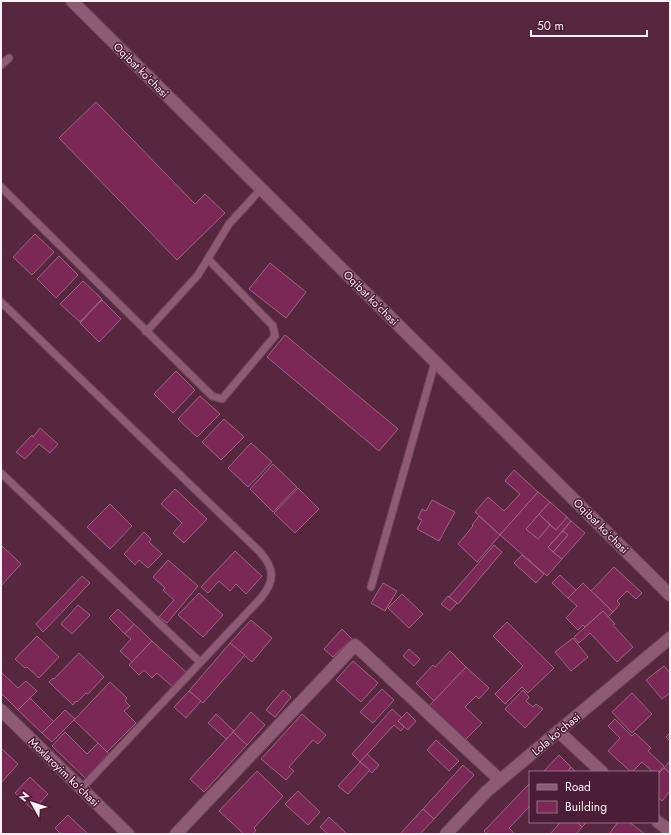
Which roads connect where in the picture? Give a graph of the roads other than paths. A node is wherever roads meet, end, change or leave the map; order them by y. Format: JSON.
{"nodes":[{"id":1,"x":72,"y":1,"type":"edge"},
{"id":2,"x":8,"y":58,"type":"dead end"},
{"id":3,"x":1,"y":65,"type":"edge"},
{"id":4,"x":1,"y":187,"type":"edge"},
{"id":5,"x":261,"y":189,"type":"junction"},
{"id":6,"x":208,"y":259,"type":"junction"},
{"id":7,"x":1,"y":302,"type":"edge"},
{"id":8,"x":146,"y":332,"type":"junction"},
{"id":9,"x":435,"y":362,"type":"junction"},
{"id":10,"x":1,"y":473,"type":"edge"},
{"id":11,"x":372,"y":588,"type":"dead end"},
{"id":12,"x":670,"y":595,"type":"edge"},
{"id":13,"x":668,"y":642,"type":"edge"},
{"id":14,"x":200,"y":662,"type":"junction"},
{"id":15,"x":1,"y":710,"type":"edge"},
{"id":16,"x":558,"y":731,"type":"junction"},
{"id":17,"x":601,"y":771,"type":"edge"},
{"id":18,"x":500,"y":780,"type":"junction"},
{"id":19,"x":81,"y":788,"type":"junction"},
{"id":20,"x":659,"y":823,"type":"edge"},
{"id":21,"x":670,"y":831,"type":"edge"},
{"id":22,"x":128,"y":834,"type":"edge"},
{"id":23,"x":176,"y":834,"type":"edge"},
{"id":24,"x":446,"y":834,"type":"edge"}],
"edges":[{"from":1,"to":5,"type":"street","name":"Oqibat koʻchasi"},
{"from":2,"to":3,"type":"lane"},
{"from":4,"to":8,"type":"lane"},
{"from":5,"to":6,"type":"lane"},
{"from":5,"to":9,"type":"street","name":"Oqibat koʻchasi"},
{"from":6,"to":8,"type":"lane"},
{"from":6,"to":8,"type":"lane"},
{"from":7,"to":14,"type":"lane"},
{"from":9,"to":11,"type":"lane"},
{"from":9,"to":12,"type":"street","name":"Oqibat koʻchasi"},
{"from":10,"to":14,"type":"lane"},
{"from":13,"to":16,"type":"street","name":"Lola koʻchasi"},
{"from":14,"to":19,"type":"lane"},
{"from":15,"to":19,"type":"street","name":"Moxlaroyim koʻchasi"},
{"from":16,"to":17,"type":"street"},
{"from":16,"to":18,"type":"street","name":"Lola koʻchasi"},
{"from":18,"to":23,"type":"street"},
{"from":18,"to":24,"type":"street","name":"Lola koʻchasi"},
{"from":19,"to":22,"type":"street","name":"Moxlaroyim koʻchasi"},
{"from":20,"to":21,"type":"street"}]}
